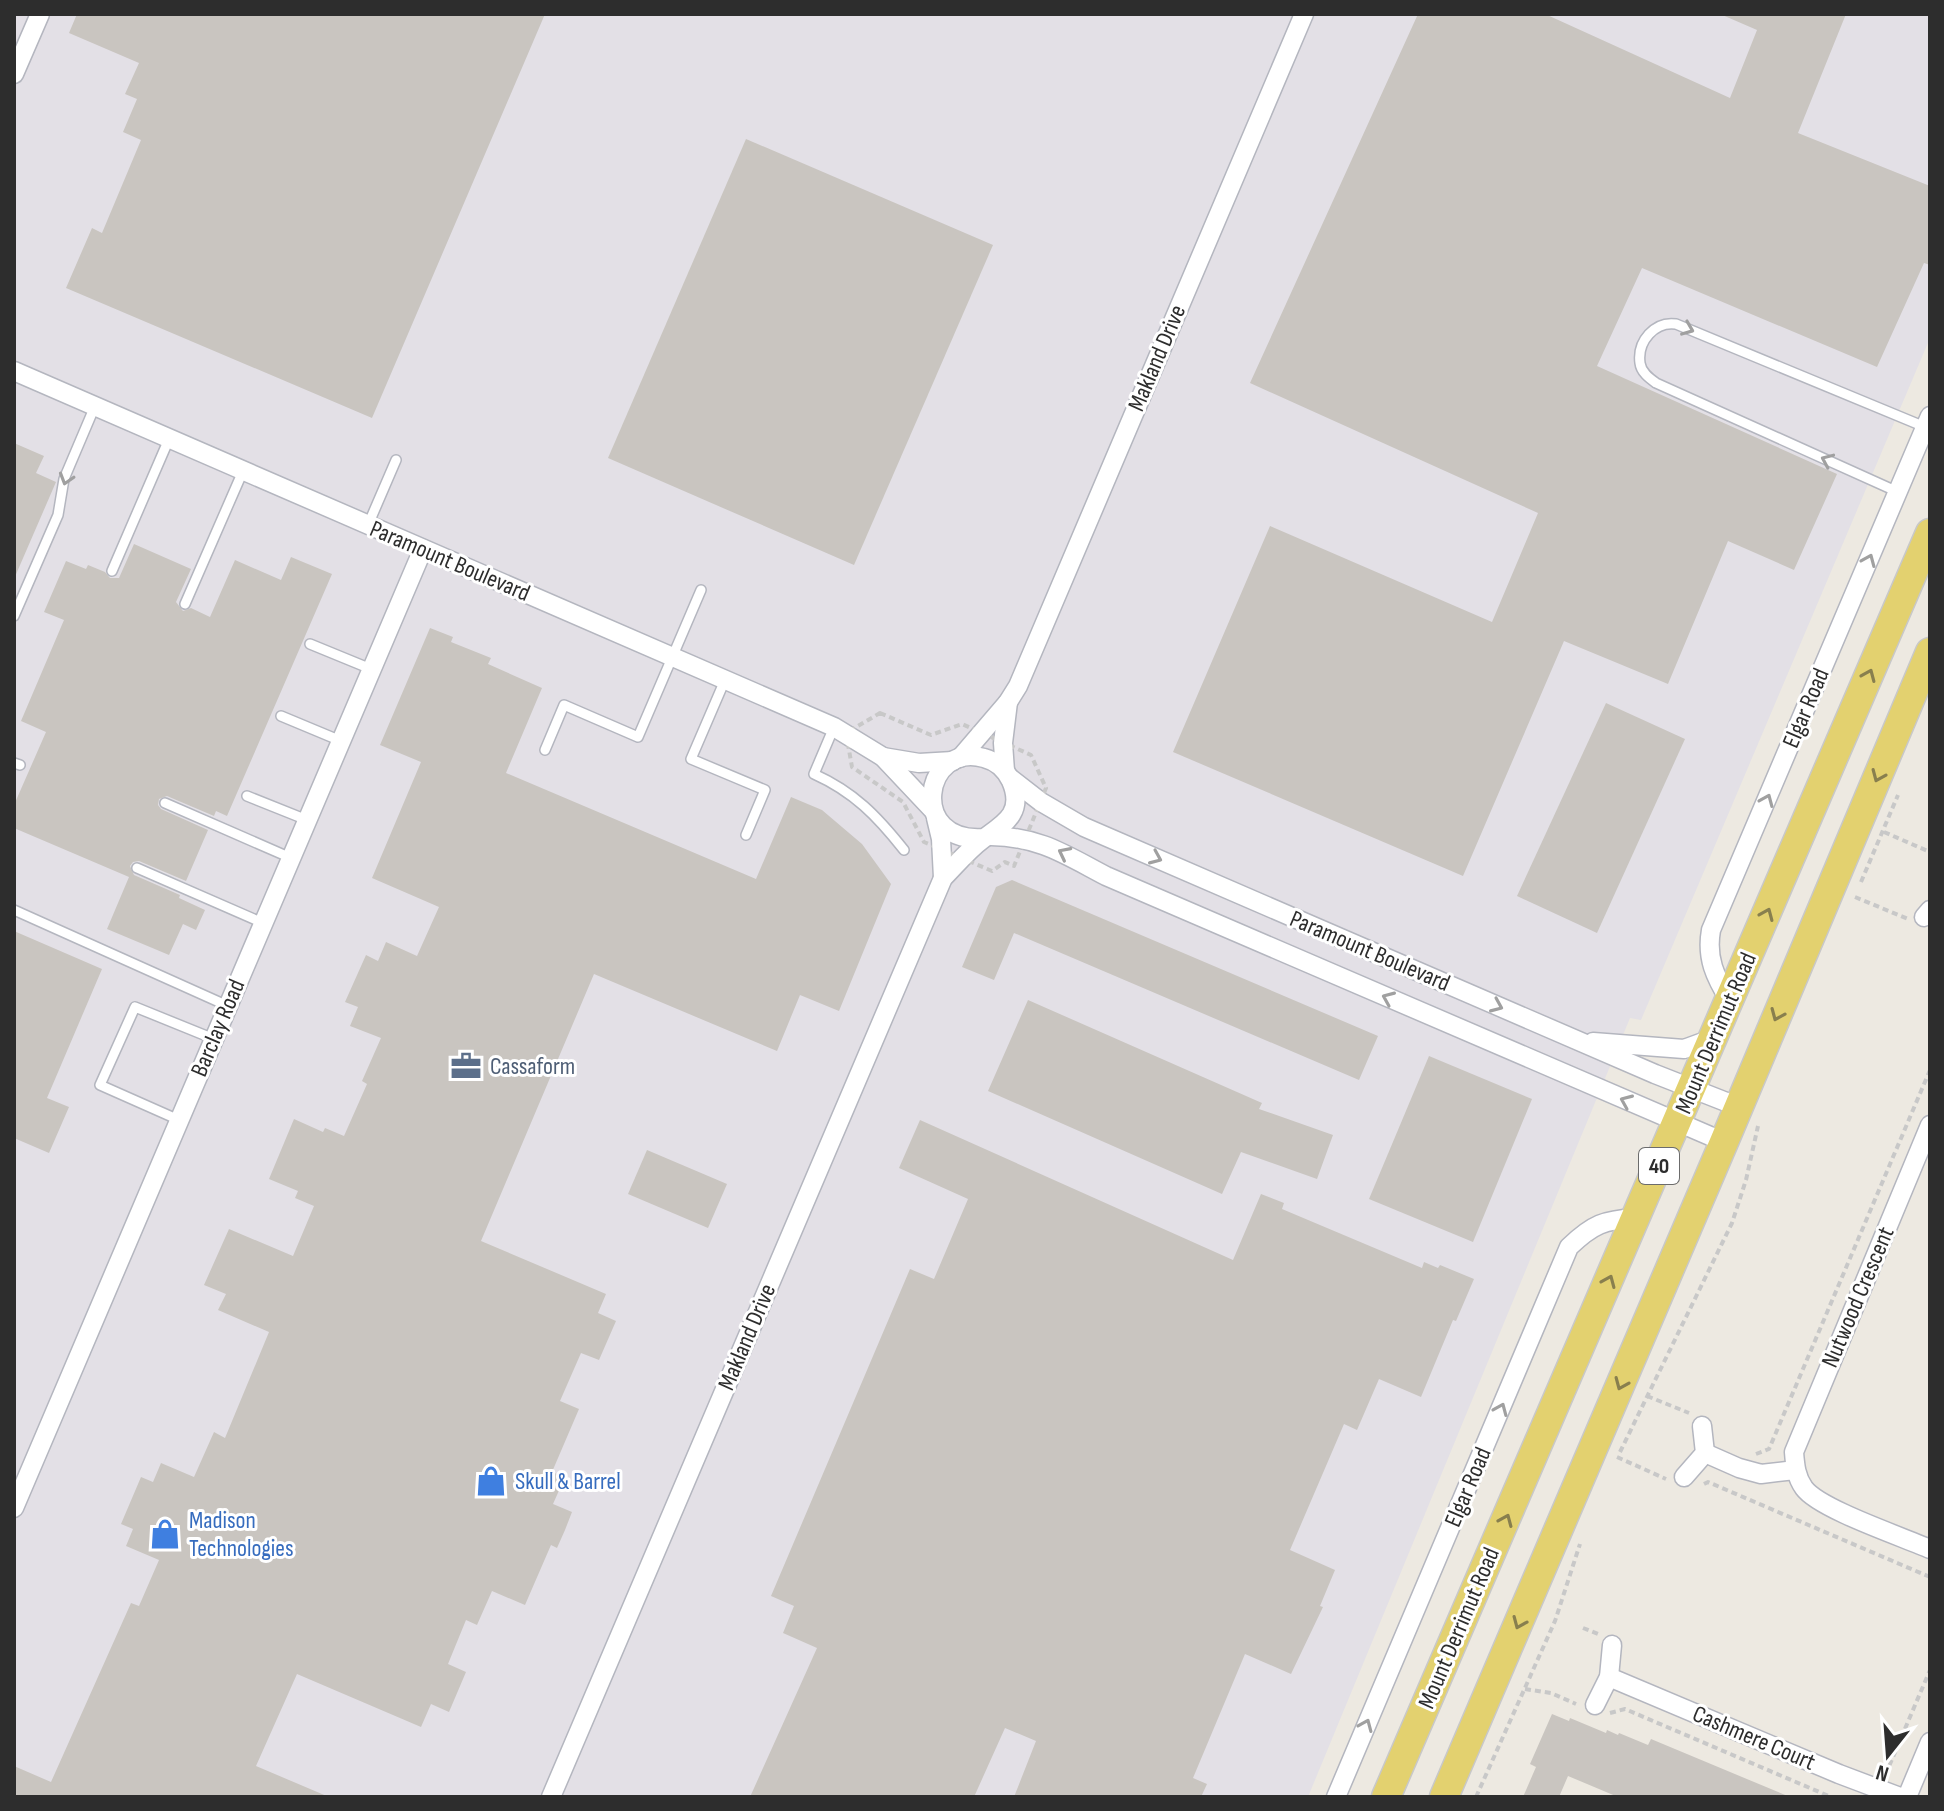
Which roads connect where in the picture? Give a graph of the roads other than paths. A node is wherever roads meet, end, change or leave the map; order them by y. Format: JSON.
{"nodes":[{"id":1,"x":40,"y":14,"type":"edge"},
{"id":2,"x":1304,"y":14,"type":"edge"},
{"id":3,"x":14,"y":74,"type":"edge"},
{"id":4,"x":14,"y":371,"type":"edge"},
{"id":5,"x":95,"y":406,"type":"junction"},
{"id":6,"x":1928,"y":422,"type":"edge"},
{"id":7,"x":169,"y":439,"type":"junction"},
{"id":8,"x":396,"y":460,"type":"dead end"},
{"id":9,"x":243,"y":471,"type":"junction"},
{"id":10,"x":1898,"y":492,"type":"junction"},
{"id":11,"x":368,"y":525,"type":"junction"},
{"id":12,"x":1930,"y":533,"type":"edge"},
{"id":13,"x":423,"y":549,"type":"junction"},
{"id":14,"x":112,"y":571,"type":"dead end"},
{"id":15,"x":701,"y":590,"type":"dead end"},
{"id":16,"x":185,"y":604,"type":"dead end"},
{"id":17,"x":14,"y":616,"type":"edge"},
{"id":18,"x":310,"y":644,"type":"dead end"},
{"id":19,"x":1930,"y":652,"type":"edge"},
{"id":20,"x":673,"y":657,"type":"junction"},
{"id":21,"x":371,"y":669,"type":"junction"},
{"id":22,"x":725,"y":680,"type":"junction"},
{"id":23,"x":1008,"y":702,"type":"junction"},
{"id":24,"x":281,"y":716,"type":"dead end"},
{"id":25,"x":834,"y":727,"type":"junction"},
{"id":26,"x":341,"y":741,"type":"junction"},
{"id":27,"x":545,"y":750,"type":"dead end"},
{"id":28,"x":883,"y":757,"type":"junction"},
{"id":29,"x":956,"y":759,"type":"junction"},
{"id":30,"x":1007,"y":774,"type":"junction"},
{"id":31,"x":247,"y":796,"type":"dead end"},
{"id":32,"x":165,"y":803,"type":"dead end"},
{"id":33,"x":934,"y":814,"type":"junction"},
{"id":34,"x":307,"y":820,"type":"junction"},
{"id":35,"x":746,"y":835,"type":"dead end"},
{"id":36,"x":987,"y":837,"type":"junction"},
{"id":37,"x":904,"y":850,"type":"dead end"},
{"id":38,"x":291,"y":858,"type":"junction"},
{"id":39,"x":137,"y":868,"type":"dead end"},
{"id":40,"x":943,"y":878,"type":"junction"},
{"id":41,"x":14,"y":910,"type":"edge"},
{"id":42,"x":263,"y":923,"type":"junction"},
{"id":43,"x":1730,"y":1001,"type":"junction"},
{"id":44,"x":228,"y":1006,"type":"junction"},
{"id":45,"x":1714,"y":1038,"type":"junction"},
{"id":46,"x":214,"y":1039,"type":"junction"},
{"id":47,"x":1578,"y":1041,"type":"junction"},
{"id":48,"x":1692,"y":1089,"type":"junction"},
{"id":49,"x":1749,"y":1113,"type":"junction"},
{"id":50,"x":179,"y":1120,"type":"junction"},
{"id":51,"x":1677,"y":1123,"type":"junction"},
{"id":52,"x":1930,"y":1125,"type":"edge"},
{"id":53,"x":1724,"y":1142,"type":"junction"},
{"id":54,"x":1636,"y":1218,"type":"junction"},
{"id":55,"x":1700,"y":1421,"type":"road end"},
{"id":56,"x":1705,"y":1453,"type":"junction"},
{"id":57,"x":1795,"y":1470,"type":"junction"},
{"id":58,"x":1686,"y":1482,"type":"road end"},
{"id":59,"x":14,"y":1508,"type":"edge"},
{"id":60,"x":1930,"y":1549,"type":"edge"},
{"id":61,"x":1611,"y":1642,"type":"road end"},
{"id":62,"x":1609,"y":1677,"type":"junction"},
{"id":63,"x":1595,"y":1710,"type":"road end"},
{"id":64,"x":1930,"y":1742,"type":"edge"},
{"id":65,"x":551,"y":1797,"type":"edge"},
{"id":66,"x":1336,"y":1797,"type":"edge"},
{"id":67,"x":1386,"y":1797,"type":"edge"},
{"id":68,"x":1444,"y":1797,"type":"edge"},
{"id":69,"x":1900,"y":1797,"type":"edge"},
{"id":70,"x":1907,"y":1797,"type":"edge"}],
"edges":[{"from":1,"to":3,"type":"street"},
{"from":2,"to":23,"type":"street","name":"Makland Drive"},
{"from":4,"to":5,"type":"street","name":"Paramount Boulevard"},
{"from":5,"to":7,"type":"street","name":"Paramount Boulevard"},
{"from":5,"to":17,"type":"lane","one_way":true},
{"from":6,"to":10,"type":"street","name":"Elgar Road"},
{"from":10,"to":6,"type":"lane","one_way":true},
{"from":7,"to":9,"type":"street","name":"Paramount Boulevard"},
{"from":7,"to":14,"type":"lane"},
{"from":8,"to":11,"type":"lane"},
{"from":9,"to":11,"type":"street","name":"Paramount Boulevard"},
{"from":9,"to":16,"type":"lane"},
{"from":43,"to":10,"type":"street","name":"Elgar Road","one_way":true},
{"from":11,"to":13,"type":"street","name":"Paramount Boulevard"},
{"from":43,"to":12,"type":"main road","name":"Mount Derrimut Road","number":"40","one_way":true},
{"from":13,"to":20,"type":"street","name":"Paramount Boulevard"},
{"from":13,"to":21,"type":"street","name":"Barclay Road"},
{"from":15,"to":20,"type":"lane"},
{"from":18,"to":21,"type":"lane"},
{"from":19,"to":49,"type":"main road","name":"Mount Derrimut Road","number":"40","one_way":true},
{"from":20,"to":22,"type":"street","name":"Paramount Boulevard"},
{"from":20,"to":27,"type":"lane"},
{"from":21,"to":26,"type":"street","name":"Barclay Road"},
{"from":22,"to":25,"type":"street","name":"Paramount Boulevard"},
{"from":22,"to":35,"type":"lane"},
{"from":23,"to":29,"type":"street","name":"Makland Drive"},
{"from":23,"to":30,"type":"street","name":"Makland Drive"},
{"from":24,"to":26,"type":"lane"},
{"from":25,"to":28,"type":"street","name":"Paramount Boulevard"},
{"from":25,"to":37,"type":"lane"},
{"from":26,"to":34,"type":"street","name":"Barclay Road"},
{"from":28,"to":29,"type":"street","name":"Paramount Boulevard"},
{"from":28,"to":33,"type":"street","name":"Paramount Boulevard"},
{"from":29,"to":30,"type":"street"},
{"from":29,"to":33,"type":"street"},
{"from":30,"to":36,"type":"street"},
{"from":30,"to":47,"type":"street","name":"Paramount Boulevard","one_way":true},
{"from":31,"to":34,"type":"lane"},
{"from":32,"to":38,"type":"lane"},
{"from":33,"to":36,"type":"street"},
{"from":33,"to":40,"type":"street","name":"Makland Drive"},
{"from":34,"to":38,"type":"street","name":"Barclay Road"},
{"from":36,"to":40,"type":"street","name":"Makland Drive"},
{"from":51,"to":36,"type":"street","name":"Paramount Boulevard","one_way":true},
{"from":38,"to":42,"type":"street","name":"Barclay Road"},
{"from":39,"to":42,"type":"lane"},
{"from":40,"to":65,"type":"street","name":"Makland Drive"},
{"from":41,"to":44,"type":"lane"},
{"from":42,"to":44,"type":"street","name":"Barclay Road"},
{"from":43,"to":45,"type":"main road","name":"Mount Derrimut Road","number":"40"},
{"from":44,"to":46,"type":"street","name":"Barclay Road"},
{"from":45,"to":47,"type":"street"},
{"from":45,"to":48,"type":"main road","name":"Mount Derrimut Road","number":"40"},
{"from":46,"to":50,"type":"street","name":"Barclay Road"},
{"from":46,"to":50,"type":"lane"},
{"from":47,"to":48,"type":"street","name":"Paramount Boulevard"},
{"from":48,"to":49,"type":"street","name":"Paramount Boulevard"},
{"from":48,"to":51,"type":"main road","name":"Mount Derrimut Road","number":"40"},
{"from":49,"to":53,"type":"main road","name":"Mount Derrimut Road","number":"40"},
{"from":50,"to":59,"type":"street","name":"Barclay Road"},
{"from":51,"to":53,"type":"street","name":"Paramount Boulevard"},
{"from":51,"to":54,"type":"main road","name":"Mount Derrimut Road","number":"40"},
{"from":52,"to":57,"type":"street","name":"Nutwood Crescent"},
{"from":53,"to":68,"type":"main road","name":"Mount Derrimut Road","number":"40","one_way":true},
{"from":66,"to":54,"type":"street","name":"Elgar Road","one_way":true},
{"from":67,"to":54,"type":"main road","name":"Mount Derrimut Road","number":"40","one_way":true},
{"from":55,"to":56,"type":"street"},
{"from":56,"to":57,"type":"street"},
{"from":56,"to":58,"type":"street"},
{"from":57,"to":60,"type":"street"},
{"from":61,"to":62,"type":"street"},
{"from":62,"to":63,"type":"street"},
{"from":62,"to":69,"type":"street","name":"Cashmere Court"},
{"from":64,"to":70,"type":"street"}]}
